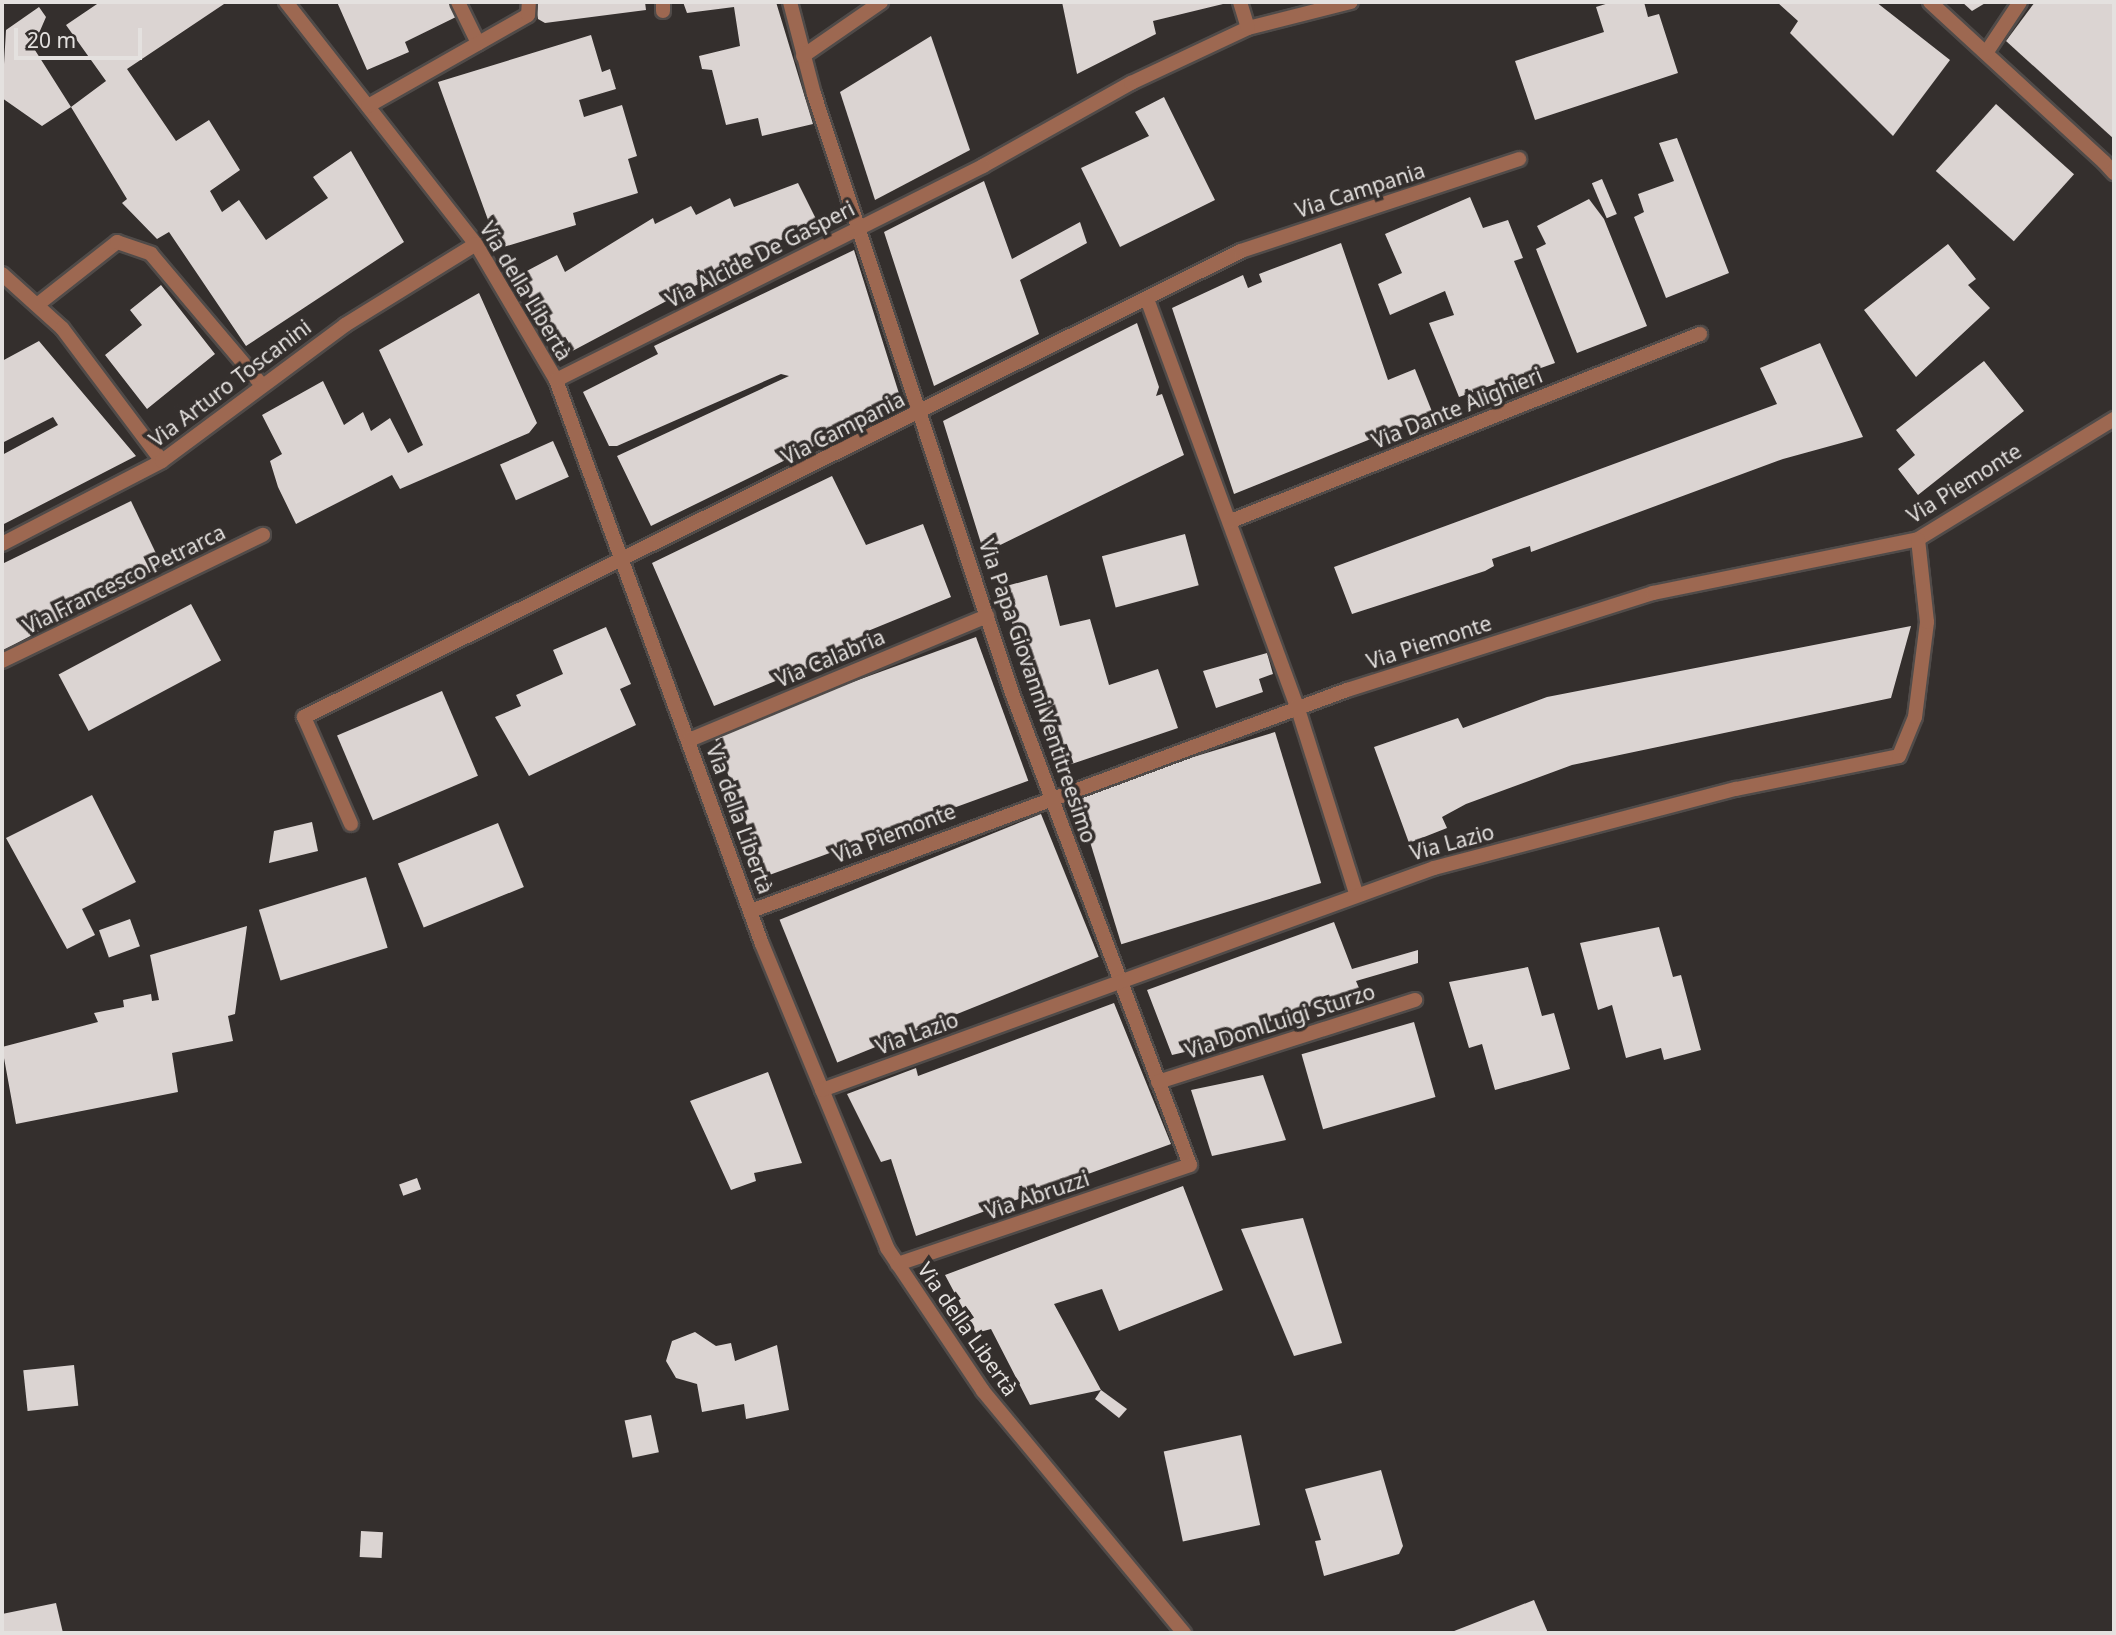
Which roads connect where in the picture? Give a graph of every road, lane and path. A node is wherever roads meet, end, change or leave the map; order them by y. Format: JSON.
{"nodes":[{"id":1,"x":286,"y":2,"type":"edge"},
{"id":2,"x":458,"y":2,"type":"edge"},
{"id":3,"x":528,"y":2,"type":"edge"},
{"id":4,"x":790,"y":2,"type":"edge"},
{"id":5,"x":881,"y":2,"type":"edge"},
{"id":6,"x":1240,"y":2,"type":"edge"},
{"id":7,"x":1350,"y":2,"type":"edge"},
{"id":8,"x":1930,"y":2,"type":"edge"},
{"id":9,"x":2020,"y":2,"type":"edge"},
{"id":10,"x":1248,"y":28,"type":"junction"},
{"id":11,"x":478,"y":43,"type":"junction"},
{"id":12,"x":1986,"y":54,"type":"junction"},
{"id":13,"x":803,"y":56,"type":"junction"},
{"id":14,"x":368,"y":106,"type":"junction"},
{"id":15,"x":1519,"y":159,"type":"dead end"},
{"id":16,"x":2109,"y":167,"type":"edge"},
{"id":17,"x":859,"y":227,"type":"junction"},
{"id":18,"x":476,"y":244,"type":"junction"},
{"id":19,"x":2,"y":274,"type":"edge"},
{"id":20,"x":1147,"y":299,"type":"junction"},
{"id":21,"x":37,"y":305,"type":"junction"},
{"id":22,"x":1700,"y":334,"type":"dead end"},
{"id":23,"x":556,"y":380,"type":"junction"},
{"id":24,"x":261,"y":384,"type":"junction"},
{"id":25,"x":921,"y":413,"type":"junction"},
{"id":26,"x":2114,"y":419,"type":"edge"},
{"id":27,"x":162,"y":461,"type":"junction"},
{"id":28,"x":1231,"y":521,"type":"junction"},
{"id":29,"x":264,"y":535,"type":"dead end"},
{"id":30,"x":1918,"y":539,"type":"junction"},
{"id":31,"x":2,"y":544,"type":"edge"},
{"id":32,"x":626,"y":560,"type":"junction"},
{"id":33,"x":987,"y":616,"type":"junction"},
{"id":34,"x":2,"y":661,"type":"edge"},
{"id":35,"x":1297,"y":706,"type":"junction"},
{"id":36,"x":689,"y":740,"type":"junction"},
{"id":37,"x":1051,"y":795,"type":"junction"},
{"id":38,"x":351,"y":824,"type":"dead end"},
{"id":39,"x":1356,"y":892,"type":"junction"},
{"id":40,"x":751,"y":911,"type":"junction"},
{"id":41,"x":1120,"y":981,"type":"junction"},
{"id":42,"x":1415,"y":1000,"type":"dead end"},
{"id":43,"x":1158,"y":1082,"type":"junction"},
{"id":44,"x":822,"y":1090,"type":"junction"},
{"id":45,"x":1190,"y":1165,"type":"joint"},
{"id":46,"x":897,"y":1264,"type":"junction"},
{"id":47,"x":1184,"y":1633,"type":"edge"}],
"edges":[{"from":1,"to":14,"type":"street","name":"Via della Libertà"},
{"from":2,"to":11,"type":"street"},
{"from":3,"to":11,"type":"street"},
{"from":4,"to":13,"type":"street","name":"Via Papa Giovanni Ventitreesimo"},
{"from":5,"to":13,"type":"street"},
{"from":6,"to":10,"type":"street"},
{"from":7,"to":10,"type":"street","name":"Via Alcide De Gasperi"},
{"from":8,"to":12,"type":"street"},
{"from":9,"to":12,"type":"street"},
{"from":10,"to":17,"type":"street","name":"Via Alcide De Gasperi"},
{"from":11,"to":14,"type":"street"},
{"from":12,"to":16,"type":"street"},
{"from":13,"to":17,"type":"street","name":"Via Papa Giovanni Ventitreesimo"},
{"from":14,"to":18,"type":"street","name":"Via della Libertà"},
{"from":15,"to":20,"type":"street","name":"Via Campania"},
{"from":17,"to":23,"type":"street","name":"Via Alcide De Gasperi"},
{"from":17,"to":25,"type":"street","name":"Via Papa Giovanni Ventitreesimo"},
{"from":18,"to":23,"type":"street","name":"Via della Libertà"},
{"from":18,"to":24,"type":"street","name":"Via Arturo Toscanini"},
{"from":19,"to":21,"type":"street"},
{"from":20,"to":25,"type":"street","name":"Via Campania"},
{"from":20,"to":28,"type":"street"},
{"from":21,"to":24,"type":"street"},
{"from":21,"to":27,"type":"street"},
{"from":22,"to":28,"type":"street","name":"Via Dante Alighieri"},
{"from":23,"to":32,"type":"street","name":"Via della Libertà"},
{"from":24,"to":27,"type":"street","name":"Via Arturo Toscanini"},
{"from":25,"to":32,"type":"street","name":"Via Campania"},
{"from":25,"to":33,"type":"street","name":"Via Papa Giovanni Ventitreesimo"},
{"from":26,"to":30,"type":"street","name":"Via Piemonte"},
{"from":27,"to":31,"type":"street","name":"Via Arturo Toscanini"},
{"from":28,"to":35,"type":"street"},
{"from":29,"to":34,"type":"street","name":"Via Francesco Petrarca"},
{"from":30,"to":35,"type":"street","name":"Via Piemonte"},
{"from":30,"to":39,"type":"street","name":"Via Lazio"},
{"from":32,"to":36,"type":"street","name":"Via della Libertà"},
{"from":32,"to":38,"type":"street","name":"Via Campania"},
{"from":33,"to":36,"type":"street","name":"Via Calabria"},
{"from":33,"to":37,"type":"street","name":"Via Papa Giovanni Ventitreesimo"},
{"from":35,"to":37,"type":"street","name":"Via Piemonte"},
{"from":35,"to":39,"type":"street"},
{"from":36,"to":40,"type":"street","name":"Via della Libertà"},
{"from":37,"to":40,"type":"street","name":"Via Piemonte"},
{"from":37,"to":41,"type":"street","name":"Via Papa Giovanni Ventitreesimo"},
{"from":39,"to":41,"type":"street","name":"Via Lazio"},
{"from":40,"to":44,"type":"street","name":"Via della Libertà"},
{"from":41,"to":43,"type":"street","name":"Via Papa Giovanni Ventitreesimo"},
{"from":41,"to":44,"type":"street","name":"Via Lazio"},
{"from":42,"to":43,"type":"street","name":"Via Don Luigi Sturzo"},
{"from":43,"to":45,"type":"street","name":"Via Papa Giovanni Ventitreesimo"},
{"from":44,"to":46,"type":"street","name":"Via della Libertà"},
{"from":45,"to":46,"type":"street","name":"Via Abruzzi"},
{"from":46,"to":47,"type":"street","name":"Via della Libertà"}]}
